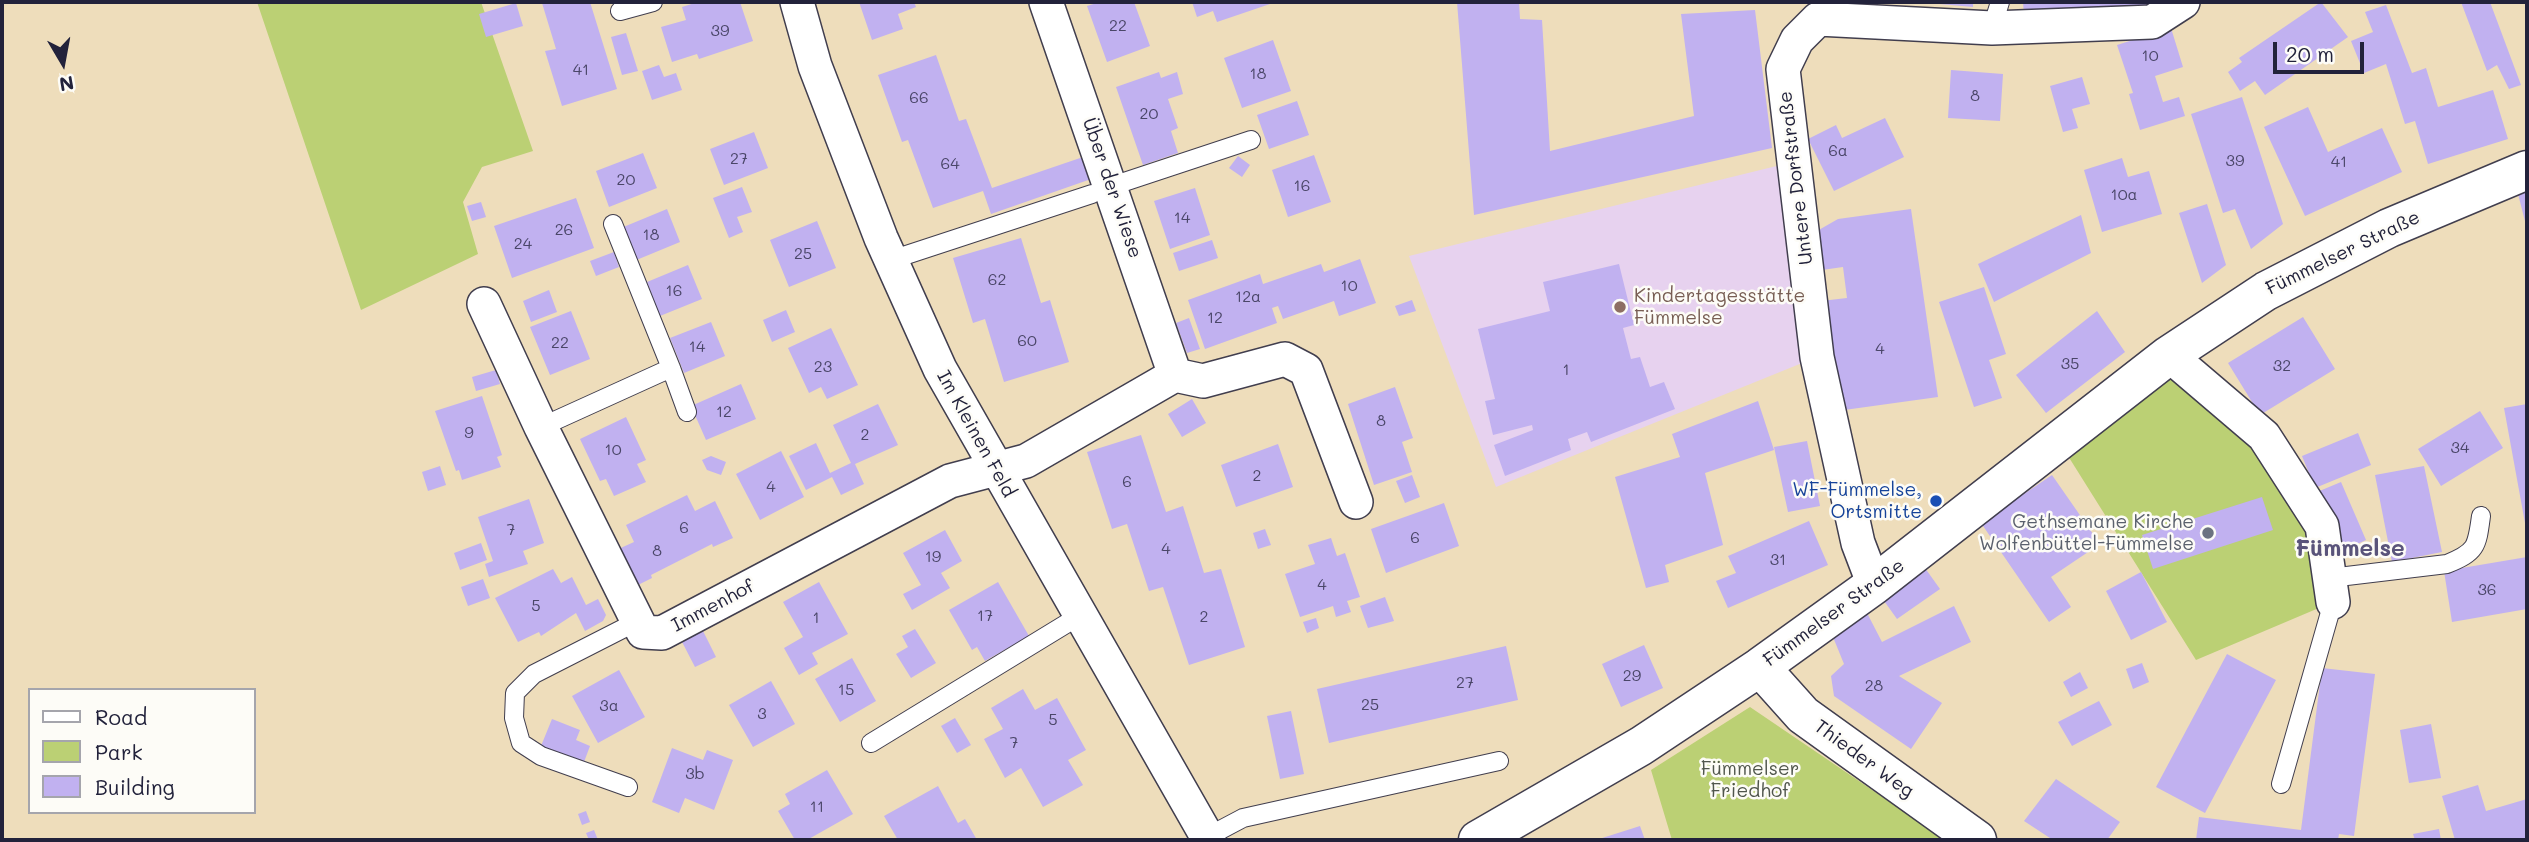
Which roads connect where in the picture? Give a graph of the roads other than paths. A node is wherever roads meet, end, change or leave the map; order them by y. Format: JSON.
{"nodes":[{"id":1,"x":653,"y":2,"type":"edge"},
{"id":2,"x":796,"y":2,"type":"edge"},
{"id":3,"x":1046,"y":2,"type":"edge"},
{"id":4,"x":2183,"y":2,"type":"edge"},
{"id":5,"x":620,"y":11,"type":"dead end"},
{"id":6,"x":1996,"y":15,"type":"edge"},
{"id":7,"x":1251,"y":140,"type":"dead end"},
{"id":8,"x":2527,"y":170,"type":"edge"},
{"id":9,"x":1102,"y":190,"type":"junction"},
{"id":10,"x":613,"y":224,"type":"dead end"},
{"id":11,"x":891,"y":260,"type":"junction"},
{"id":12,"x":484,"y":304,"type":"dead end"},
{"id":13,"x":2169,"y":355,"type":"junction"},
{"id":14,"x":671,"y":368,"type":"junction"},
{"id":15,"x":1175,"y":375,"type":"junction"},
{"id":16,"x":687,"y":412,"type":"dead end"},
{"id":17,"x":541,"y":427,"type":"junction"},
{"id":18,"x":995,"y":470,"type":"junction"},
{"id":19,"x":1356,"y":502,"type":"dead end"},
{"id":20,"x":2482,"y":516,"type":"dead end"},
{"id":21,"x":1874,"y":585,"type":"junction"},
{"id":22,"x":2331,"y":590,"type":"junction"},
{"id":23,"x":1080,"y":616,"type":"junction"},
{"id":24,"x":638,"y":621,"type":"junction"},
{"id":25,"x":1759,"y":667,"type":"junction"},
{"id":26,"x":871,"y":743,"type":"dead end"},
{"id":27,"x":1499,"y":761,"type":"dead end"},
{"id":28,"x":2281,"y":784,"type":"dead end"},
{"id":29,"x":628,"y":787,"type":"dead end"},
{"id":30,"x":1208,"y":839,"type":"edge"},
{"id":31,"x":1478,"y":840,"type":"edge"},
{"id":32,"x":1977,"y":840,"type":"edge"}],
"edges":[{"from":1,"to":5,"type":"lane"},
{"from":2,"to":11,"type":"street","name":"Im Kleinen Feld"},
{"from":3,"to":9,"type":"street","name":"Über der Wiese"},
{"from":4,"to":6,"type":"street","name":"Untere Dorfstraße"},
{"from":6,"to":21,"type":"street","name":"Untere Dorfstraße"},
{"from":7,"to":9,"type":"lane"},
{"from":8,"to":13,"type":"street","name":"Fümmelser Straße"},
{"from":9,"to":11,"type":"lane"},
{"from":9,"to":15,"type":"street","name":"Über der Wiese"},
{"from":10,"to":14,"type":"lane"},
{"from":11,"to":18,"type":"street","name":"Im Kleinen Feld"},
{"from":12,"to":17,"type":"street"},
{"from":13,"to":21,"type":"street","name":"Fümmelser Straße"},
{"from":13,"to":22,"type":"street"},
{"from":14,"to":16,"type":"lane"},
{"from":14,"to":17,"type":"lane"},
{"from":15,"to":18,"type":"street"},
{"from":15,"to":19,"type":"street"},
{"from":17,"to":24,"type":"street"},
{"from":18,"to":23,"type":"street","name":"Im Kleinen Feld"},
{"from":18,"to":24,"type":"street","name":"Immenhof"},
{"from":20,"to":22,"type":"lane"},
{"from":21,"to":25,"type":"street","name":"Fümmelser Straße"},
{"from":22,"to":28,"type":"lane"},
{"from":23,"to":26,"type":"lane"},
{"from":23,"to":30,"type":"street","name":"Im Kleinen Feld"},
{"from":24,"to":29,"type":"lane"},
{"from":25,"to":31,"type":"street","name":"Fümmelser Straße"},
{"from":25,"to":32,"type":"street","name":"Thieder Weg"},
{"from":27,"to":30,"type":"lane"}]}
